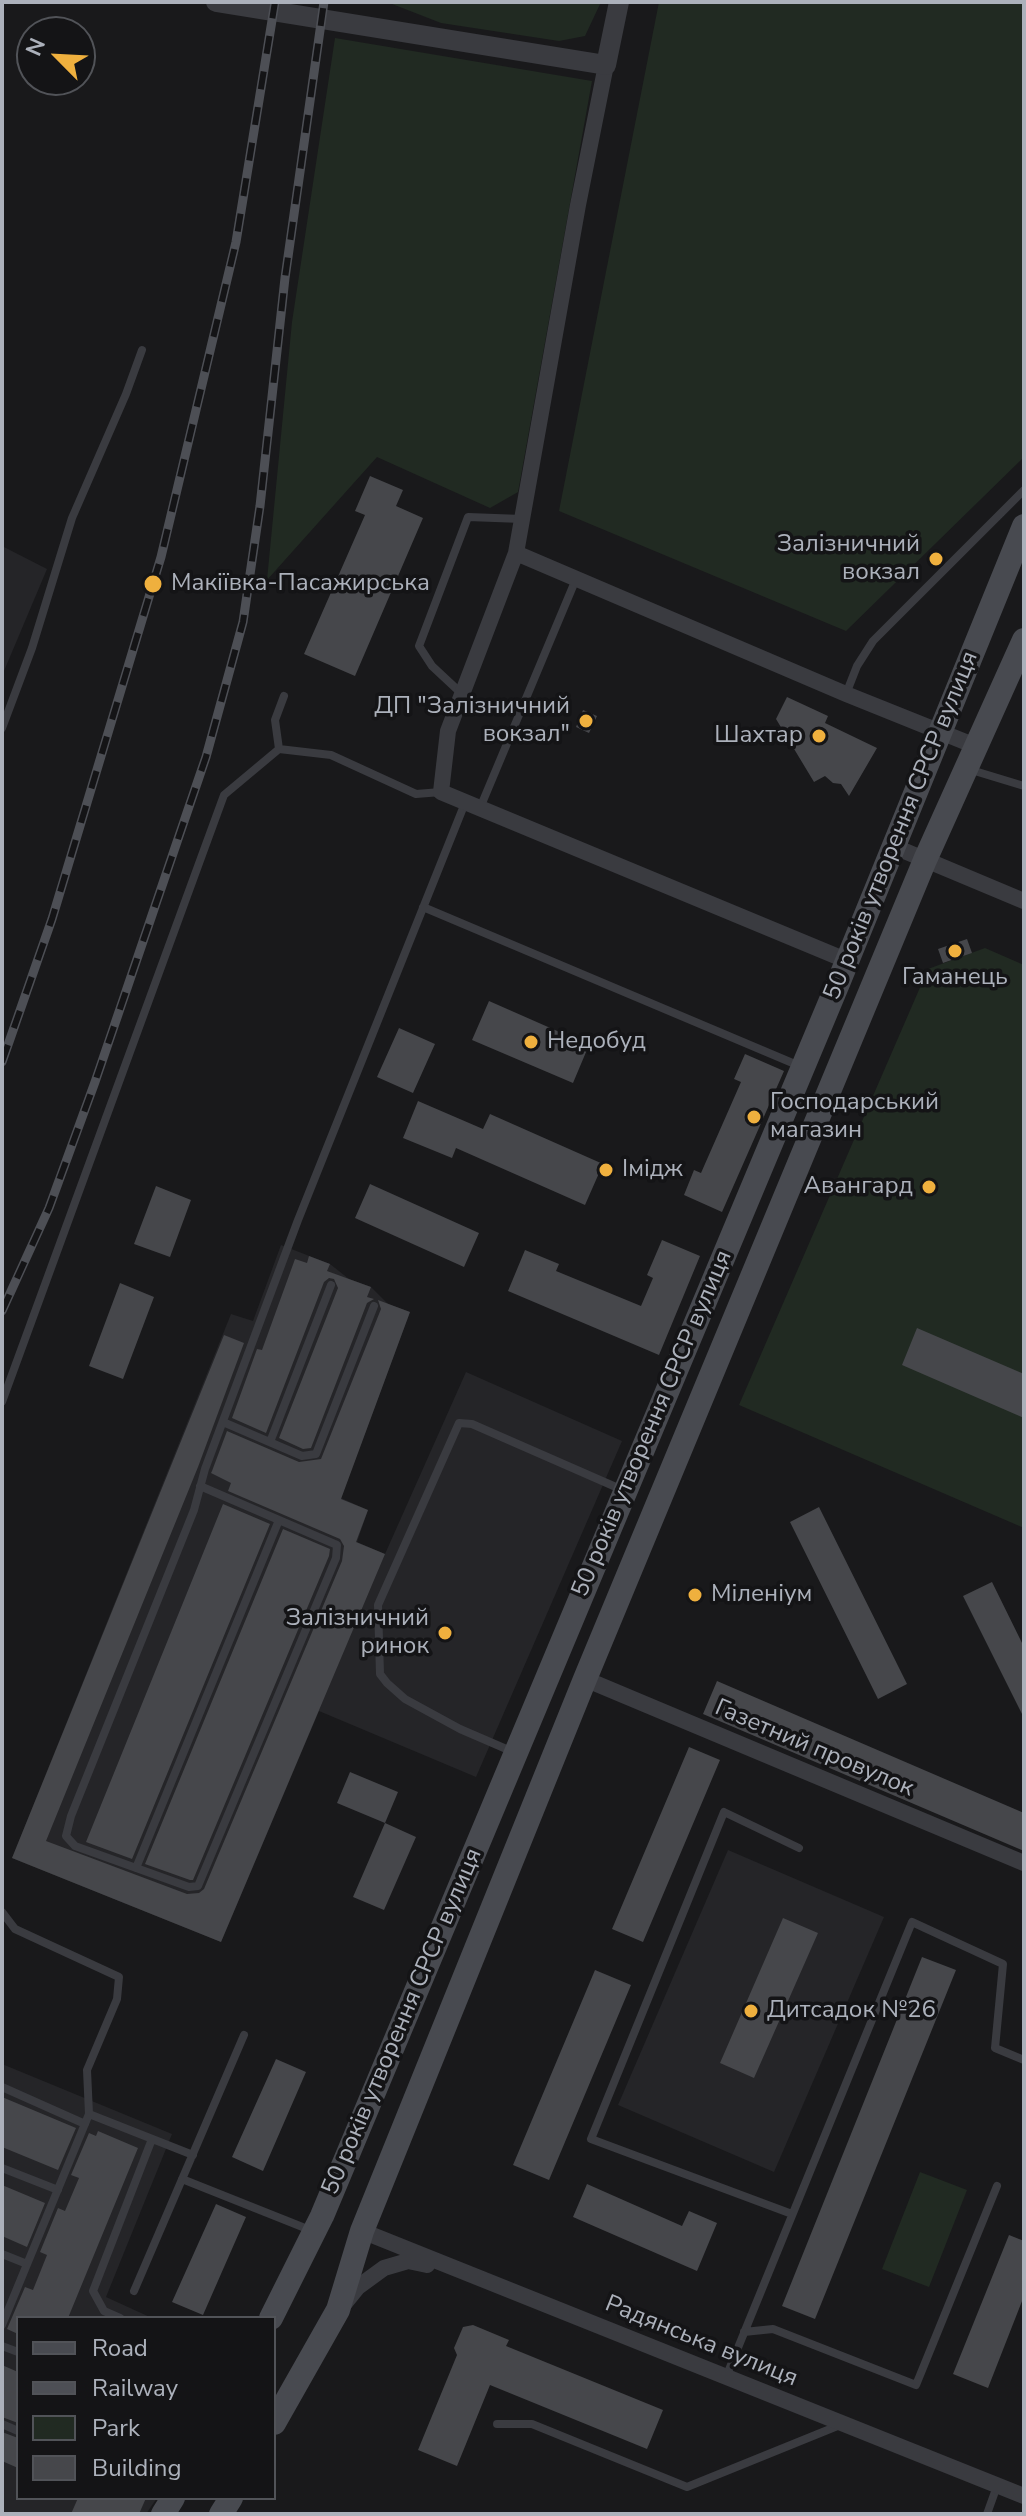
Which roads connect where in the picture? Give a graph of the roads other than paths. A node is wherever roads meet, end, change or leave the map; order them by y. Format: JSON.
{"nodes":[{"id":1,"x":216,"y":2,"type":"edge"},
{"id":2,"x":619,"y":2,"type":"edge"},
{"id":3,"x":606,"y":65,"type":"junction"},
{"id":4,"x":142,"y":350,"type":"dead end"},
{"id":5,"x":1024,"y":490,"type":"edge"},
{"id":6,"x":522,"y":519,"type":"junction"},
{"id":7,"x":1024,"y":526,"type":"edge"},
{"id":8,"x":516,"y":553,"type":"junction"},
{"id":9,"x":576,"y":579,"type":"junction"},
{"id":10,"x":1024,"y":640,"type":"edge"},
{"id":11,"x":462,"y":694,"type":"junction"},
{"id":12,"x":846,"y":694,"type":"junction"},
{"id":13,"x":284,"y":696,"type":"dead end"},
{"id":14,"x":2,"y":728,"type":"edge"},
{"id":15,"x":942,"y":732,"type":"junction"},
{"id":16,"x":279,"y":749,"type":"junction"},
{"id":17,"x":973,"y":758,"type":"junction"},
{"id":18,"x":1024,"y":786,"type":"edge"},
{"id":19,"x":441,"y":792,"type":"junction"},
{"id":20,"x":473,"y":805,"type":"junction"},
{"id":21,"x":895,"y":847,"type":"junction"},
{"id":22,"x":925,"y":860,"type":"junction"},
{"id":23,"x":1024,"y":901,"type":"edge"},
{"id":24,"x":423,"y":907,"type":"junction"},
{"id":25,"x":848,"y":961,"type":"junction"},
{"id":26,"x":803,"y":1068,"type":"junction"},
{"id":27,"x":331,"y":1285,"type":"dead end"},
{"id":28,"x":374,"y":1306,"type":"dead end"},
{"id":29,"x":2,"y":1402,"type":"edge"},
{"id":30,"x":223,"y":1422,"type":"junction"},
{"id":31,"x":270,"y":1442,"type":"junction"},
{"id":32,"x":200,"y":1486,"type":"junction"},
{"id":33,"x":625,"y":1491,"type":"junction"},
{"id":34,"x":279,"y":1520,"type":"junction"},
{"id":35,"x":585,"y":1679,"type":"junction"},
{"id":36,"x":516,"y":1753,"type":"junction"},
{"id":37,"x":799,"y":1848,"type":"dead end"},
{"id":38,"x":1024,"y":1863,"type":"edge"},
{"id":39,"x":136,"y":1868,"type":"junction"},
{"id":40,"x":2,"y":1912,"type":"edge"},
{"id":41,"x":244,"y":2035,"type":"dead end"},
{"id":42,"x":1024,"y":2060,"type":"edge"},
{"id":43,"x":2,"y":2087,"type":"edge"},
{"id":44,"x":89,"y":2114,"type":"junction"},
{"id":45,"x":85,"y":2124,"type":"junction"},
{"id":46,"x":152,"y":2139,"type":"junction"},
{"id":47,"x":193,"y":2155,"type":"junction"},
{"id":48,"x":2,"y":2168,"type":"edge"},
{"id":49,"x":182,"y":2179,"type":"junction"},
{"id":50,"x":997,"y":2186,"type":"dead end"},
{"id":51,"x":58,"y":2190,"type":"junction"},
{"id":52,"x":792,"y":2214,"type":"junction"},
{"id":53,"x":318,"y":2224,"type":"junction"},
{"id":54,"x":362,"y":2231,"type":"junction"},
{"id":55,"x":2,"y":2254,"type":"edge"},
{"id":56,"x":27,"y":2264,"type":"junction"},
{"id":57,"x":455,"y":2270,"type":"junction"},
{"id":58,"x":134,"y":2291,"type":"dead end"},
{"id":59,"x":338,"y":2310,"type":"junction"},
{"id":60,"x":115,"y":2316,"type":"edge"},
{"id":61,"x":272,"y":2316,"type":"edge"},
{"id":62,"x":2,"y":2325,"type":"edge"},
{"id":63,"x":744,"y":2332,"type":"junction"},
{"id":64,"x":726,"y":2377,"type":"junction"},
{"id":65,"x":276,"y":2419,"type":"edge"},
{"id":66,"x":497,"y":2424,"type":"dead end"},
{"id":67,"x":843,"y":2424,"type":"junction"},
{"id":68,"x":997,"y":2485,"type":"junction"},
{"id":69,"x":1024,"y":2496,"type":"edge"},
{"id":70,"x":987,"y":2514,"type":"edge"}],
"edges":[{"from":1,"to":3,"type":"street"},
{"from":2,"to":3,"type":"street"},
{"from":3,"to":6,"type":"street"},
{"from":4,"to":14,"type":"lane"},
{"from":5,"to":12,"type":"lane"},
{"from":6,"to":8,"type":"street"},
{"from":6,"to":11,"type":"lane"},
{"from":7,"to":15,"type":"main road","name":"50 років утворення СРСР вулиця"},
{"from":8,"to":9,"type":"street"},
{"from":8,"to":11,"type":"street"},
{"from":9,"to":12,"type":"street"},
{"from":9,"to":20,"type":"lane"},
{"from":10,"to":17,"type":"main road","name":"50 років утворення СРСР вулиця"},
{"from":11,"to":19,"type":"street"},
{"from":12,"to":15,"type":"street"},
{"from":13,"to":16,"type":"lane"},
{"from":15,"to":17,"type":"street"},
{"from":15,"to":21,"type":"main road","name":"50 років утворення СРСР вулиця"},
{"from":16,"to":19,"type":"lane"},
{"from":16,"to":29,"type":"lane"},
{"from":17,"to":18,"type":"lane"},
{"from":17,"to":22,"type":"main road","name":"50 років утворення СРСР вулиця"},
{"from":19,"to":20,"type":"street"},
{"from":20,"to":24,"type":"lane"},
{"from":20,"to":25,"type":"street"},
{"from":21,"to":22,"type":"street"},
{"from":21,"to":25,"type":"main road","name":"50 років утворення СРСР вулиця"},
{"from":22,"to":23,"type":"street"},
{"from":22,"to":35,"type":"main road","name":"50 років утворення СРСР вулиця"},
{"from":24,"to":26,"type":"lane"},
{"from":24,"to":30,"type":"lane"},
{"from":25,"to":26,"type":"main road","name":"50 років утворення СРСР вулиця"},
{"from":26,"to":33,"type":"main road","name":"50 років утворення СРСР вулиця"},
{"from":27,"to":31,"type":"lane"},
{"from":28,"to":31,"type":"lane"},
{"from":30,"to":31,"type":"lane"},
{"from":30,"to":32,"type":"lane"},
{"from":32,"to":34,"type":"lane"},
{"from":32,"to":39,"type":"lane"},
{"from":33,"to":36,"type":"main road","name":"50 років утворення СРСР вулиця"},
{"from":33,"to":36,"type":"lane"},
{"from":34,"to":39,"type":"lane"},
{"from":34,"to":39,"type":"lane"},
{"from":35,"to":38,"type":"street","name":"Газетний провулок"},
{"from":35,"to":54,"type":"main road","name":"50 років утворення СРСР вулиця"},
{"from":36,"to":53,"type":"main road","name":"50 років утворення СРСР вулиця"},
{"from":37,"to":52,"type":"lane"},
{"from":40,"to":44,"type":"lane"},
{"from":41,"to":47,"type":"lane"},
{"from":42,"to":52,"type":"lane"},
{"from":43,"to":45,"type":"lane"},
{"from":44,"to":45,"type":"lane"},
{"from":44,"to":46,"type":"lane"},
{"from":45,"to":51,"type":"lane"},
{"from":46,"to":47,"type":"lane"},
{"from":46,"to":60,"type":"lane"},
{"from":47,"to":49,"type":"lane"},
{"from":48,"to":51,"type":"lane"},
{"from":49,"to":53,"type":"lane"},
{"from":49,"to":58,"type":"lane"},
{"from":50,"to":63,"type":"lane"},
{"from":51,"to":56,"type":"lane"},
{"from":52,"to":63,"type":"lane"},
{"from":53,"to":54,"type":"main road"},
{"from":53,"to":61,"type":"main road","name":"50 років утворення СРСР вулиця"},
{"from":54,"to":57,"type":"street","name":"Радянська вулиця"},
{"from":54,"to":59,"type":"main road","name":"50 років утворення СРСР вулиця"},
{"from":55,"to":56,"type":"lane"},
{"from":56,"to":62,"type":"lane"},
{"from":57,"to":59,"type":"street"},
{"from":57,"to":64,"type":"street","name":"Радянська вулиця"},
{"from":59,"to":65,"type":"main road","name":"50 років утворення СРСР вулиця"},
{"from":63,"to":64,"type":"lane"},
{"from":64,"to":67,"type":"street","name":"Радянська вулиця"},
{"from":66,"to":67,"type":"lane"},
{"from":67,"to":68,"type":"street","name":"Радянська вулиця"},
{"from":68,"to":69,"type":"street","name":"Радянська вулиця"},
{"from":68,"to":70,"type":"lane"}]}
